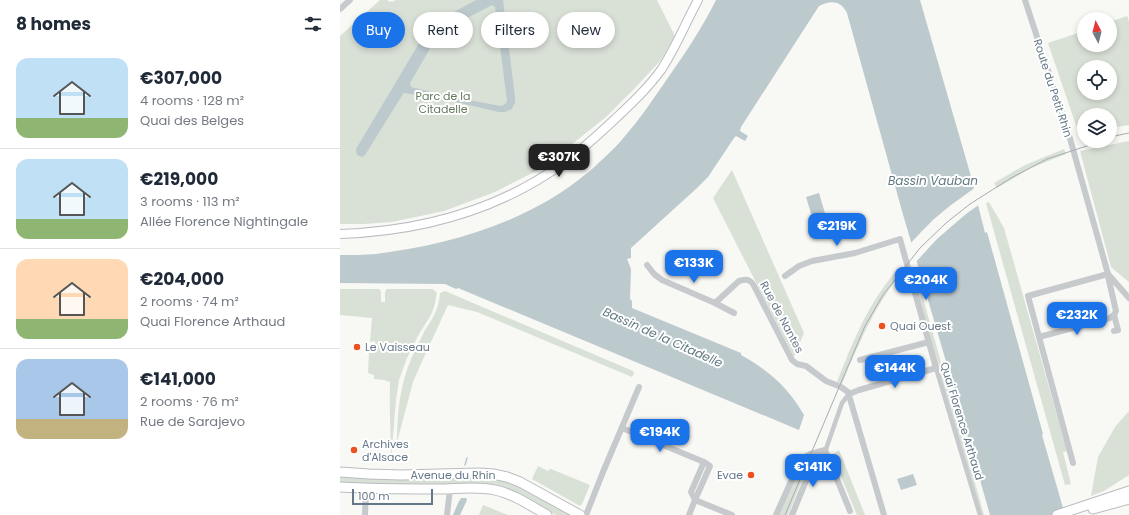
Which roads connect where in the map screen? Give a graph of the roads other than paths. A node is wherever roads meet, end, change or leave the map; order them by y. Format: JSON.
{"nodes":[{"id":1,"x":350,"y":0,"type":"edge"},
{"id":2,"x":698,"y":0,"type":"edge"},
{"id":3,"x":1025,"y":0,"type":"edge"},
{"id":4,"x":340,"y":9,"type":"edge"},
{"id":5,"x":340,"y":234,"type":"edge"},
{"id":6,"x":647,"y":265,"type":"dead end"},
{"id":7,"x":1108,"y":274,"type":"junction"},
{"id":8,"x":786,"y":276,"type":"dead end"},
{"id":9,"x":1120,"y":287,"type":"junction"},
{"id":10,"x":1129,"y":290,"type":"edge"},
{"id":11,"x":1129,"y":298,"type":"edge"},
{"id":12,"x":715,"y":303,"type":"junction"},
{"id":13,"x":734,"y":312,"type":"dead end"},
{"id":14,"x":1114,"y":315,"type":"junction"},
{"id":15,"x":1114,"y":331,"type":"dead end"},
{"id":16,"x":1039,"y":337,"type":"junction"},
{"id":17,"x":929,"y":342,"type":"junction"},
{"id":18,"x":860,"y":360,"type":"dead end"},
{"id":19,"x":936,"y":368,"type":"junction"},
{"id":20,"x":639,"y":387,"type":"dead end"},
{"id":21,"x":849,"y":394,"type":"junction"},
{"id":22,"x":622,"y":428,"type":"junction"},
{"id":23,"x":823,"y":451,"type":"junction"},
{"id":24,"x":1073,"y":463,"type":"dead end"},
{"id":25,"x":340,"y":472,"type":"edge"},
{"id":26,"x":340,"y":487,"type":"edge"},
{"id":27,"x":1129,"y":487,"type":"edge"},
{"id":28,"x":366,"y":489,"type":"junction"},
{"id":29,"x":450,"y":489,"type":"junction"},
{"id":30,"x":1129,"y":491,"type":"edge"},
{"id":31,"x":1119,"y":494,"type":"junction"},
{"id":32,"x":695,"y":500,"type":"junction"},
{"id":33,"x":1129,"y":500,"type":"edge"},
{"id":34,"x":1093,"y":506,"type":"junction"},
{"id":35,"x":850,"y":511,"type":"dead end"},
{"id":36,"x":365,"y":515,"type":"edge"},
{"id":37,"x":447,"y":515,"type":"edge"},
{"id":38,"x":547,"y":515,"type":"edge"},
{"id":39,"x":580,"y":515,"type":"edge"},
{"id":40,"x":586,"y":515,"type":"edge"},
{"id":41,"x":689,"y":515,"type":"edge"},
{"id":42,"x":732,"y":515,"type":"edge"},
{"id":43,"x":776,"y":515,"type":"edge"},
{"id":44,"x":792,"y":515,"type":"edge"},
{"id":45,"x":884,"y":515,"type":"edge"},
{"id":46,"x":980,"y":515,"type":"edge"},
{"id":47,"x":1057,"y":515,"type":"edge"},
{"id":48,"x":1075,"y":515,"type":"edge"}],
"edges":[{"from":1,"to":4,"type":"street"},
{"from":2,"to":5,"type":"main road"},
{"from":3,"to":7,"type":"street","name":"Route du Petit Rhin"},
{"from":6,"to":12,"type":"street"},
{"from":7,"to":9,"type":"street","name":"Route du Petit Rhin"},
{"from":7,"to":14,"type":"street"},
{"from":7,"to":16,"type":"street"},
{"from":8,"to":17,"type":"street","name":"Quai Florence Arthaud"},
{"from":9,"to":10,"type":"street","name":"Route du Petit Rhin"},
{"from":9,"to":11,"type":"street","name":"Route du Petit Rhin"},
{"from":12,"to":13,"type":"street"},
{"from":12,"to":21,"type":"street","name":"Rue de Nantes"},
{"from":14,"to":15,"type":"street"},
{"from":14,"to":16,"type":"street"},
{"from":16,"to":24,"type":"street"},
{"from":17,"to":18,"type":"street"},
{"from":17,"to":19,"type":"street","name":"Quai Florence Arthaud"},
{"from":19,"to":21,"type":"street"},
{"from":19,"to":46,"type":"street","name":"Quai Florence Arthaud"},
{"from":20,"to":22,"type":"street"},
{"from":21,"to":23,"type":"street"},
{"from":21,"to":45,"type":"street"},
{"from":22,"to":32,"type":"street"},
{"from":22,"to":40,"type":"street"},
{"from":23,"to":35,"type":"street"},
{"from":23,"to":43,"type":"street"},
{"from":23,"to":44,"type":"street"},
{"from":25,"to":39,"type":"main road","name":"Avenue du Rhin"},
{"from":26,"to":28,"type":"main road","name":"Avenue du Rhin"},
{"from":27,"to":31,"type":"main road"},
{"from":28,"to":29,"type":"main road","name":"Avenue du Rhin"},
{"from":28,"to":36,"type":"street"},
{"from":29,"to":37,"type":"street"},
{"from":29,"to":38,"type":"main road","name":"Avenue du Rhin"},
{"from":30,"to":31,"type":"main road"},
{"from":31,"to":34,"type":"main road"},
{"from":32,"to":41,"type":"street"},
{"from":32,"to":42,"type":"street"},
{"from":33,"to":34,"type":"main road"},
{"from":34,"to":47,"type":"main road"},
{"from":34,"to":48,"type":"main road"}]}
